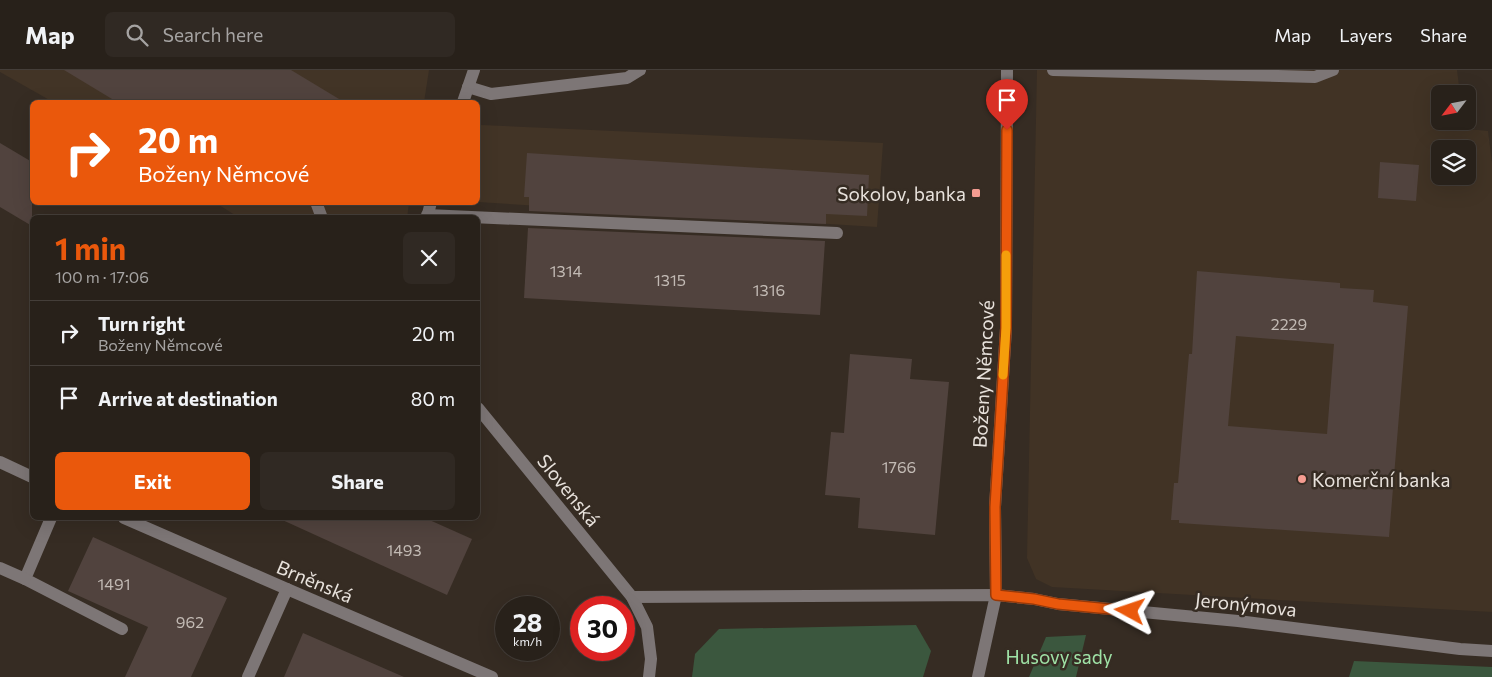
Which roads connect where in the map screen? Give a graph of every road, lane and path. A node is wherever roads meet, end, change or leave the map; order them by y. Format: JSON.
{"nodes":[{"id":1,"x":474,"y":70,"type":"edge"},
{"id":2,"x":640,"y":70,"type":"edge"},
{"id":3,"x":1007,"y":70,"type":"edge"},
{"id":4,"x":1053,"y":70,"type":"edge"},
{"id":5,"x":1333,"y":70,"type":"edge"},
{"id":6,"x":468,"y":87,"type":"junction"},
{"id":7,"x":465,"y":100,"type":"edge"},
{"id":8,"x":480,"y":218,"type":"edge"},
{"id":9,"x":837,"y":233,"type":"dead end"},
{"id":10,"x":480,"y":410,"type":"edge"},
{"id":11,"x":0,"y":462,"type":"edge"},
{"id":12,"x":30,"y":475,"type":"edge"},
{"id":13,"x":50,"y":520,"type":"edge"},
{"id":14,"x":129,"y":520,"type":"edge"},
{"id":15,"x":0,"y":568,"type":"edge"},
{"id":16,"x":25,"y":580,"type":"junction"},
{"id":17,"x":287,"y":589,"type":"junction"},
{"id":18,"x":996,"y":595,"type":"junction"},
{"id":19,"x":632,"y":596,"type":"joint"},
{"id":20,"x":635,"y":602,"type":"edge"},
{"id":21,"x":122,"y":628,"type":"dead end"},
{"id":22,"x":1492,"y":650,"type":"edge"},
{"id":23,"x":248,"y":677,"type":"edge"},
{"id":24,"x":492,"y":677,"type":"edge"},
{"id":25,"x":648,"y":677,"type":"edge"},
{"id":26,"x":978,"y":677,"type":"edge"}],
"edges":[{"from":1,"to":6,"type":"street"},
{"from":2,"to":6,"type":"street"},
{"from":3,"to":18,"type":"street","name":"Boženy Němcové"},
{"from":4,"to":5,"type":"street"},
{"from":6,"to":7,"type":"street"},
{"from":8,"to":9,"type":"street"},
{"from":10,"to":19,"type":"street","name":"Slovenská"},
{"from":11,"to":12,"type":"street"},
{"from":13,"to":16,"type":"street"},
{"from":14,"to":17,"type":"street","name":"Brněnská"},
{"from":15,"to":16,"type":"street"},
{"from":16,"to":21,"type":"street"},
{"from":17,"to":23,"type":"street"},
{"from":17,"to":24,"type":"street","name":"Brněnská"},
{"from":18,"to":19,"type":"street","name":"Jeronýmova"},
{"from":18,"to":22,"type":"street","name":"Jeronýmova"},
{"from":18,"to":26,"type":"street","name":"Boženy Němcové"},
{"from":20,"to":25,"type":"street","name":"Slovenská"}]}
